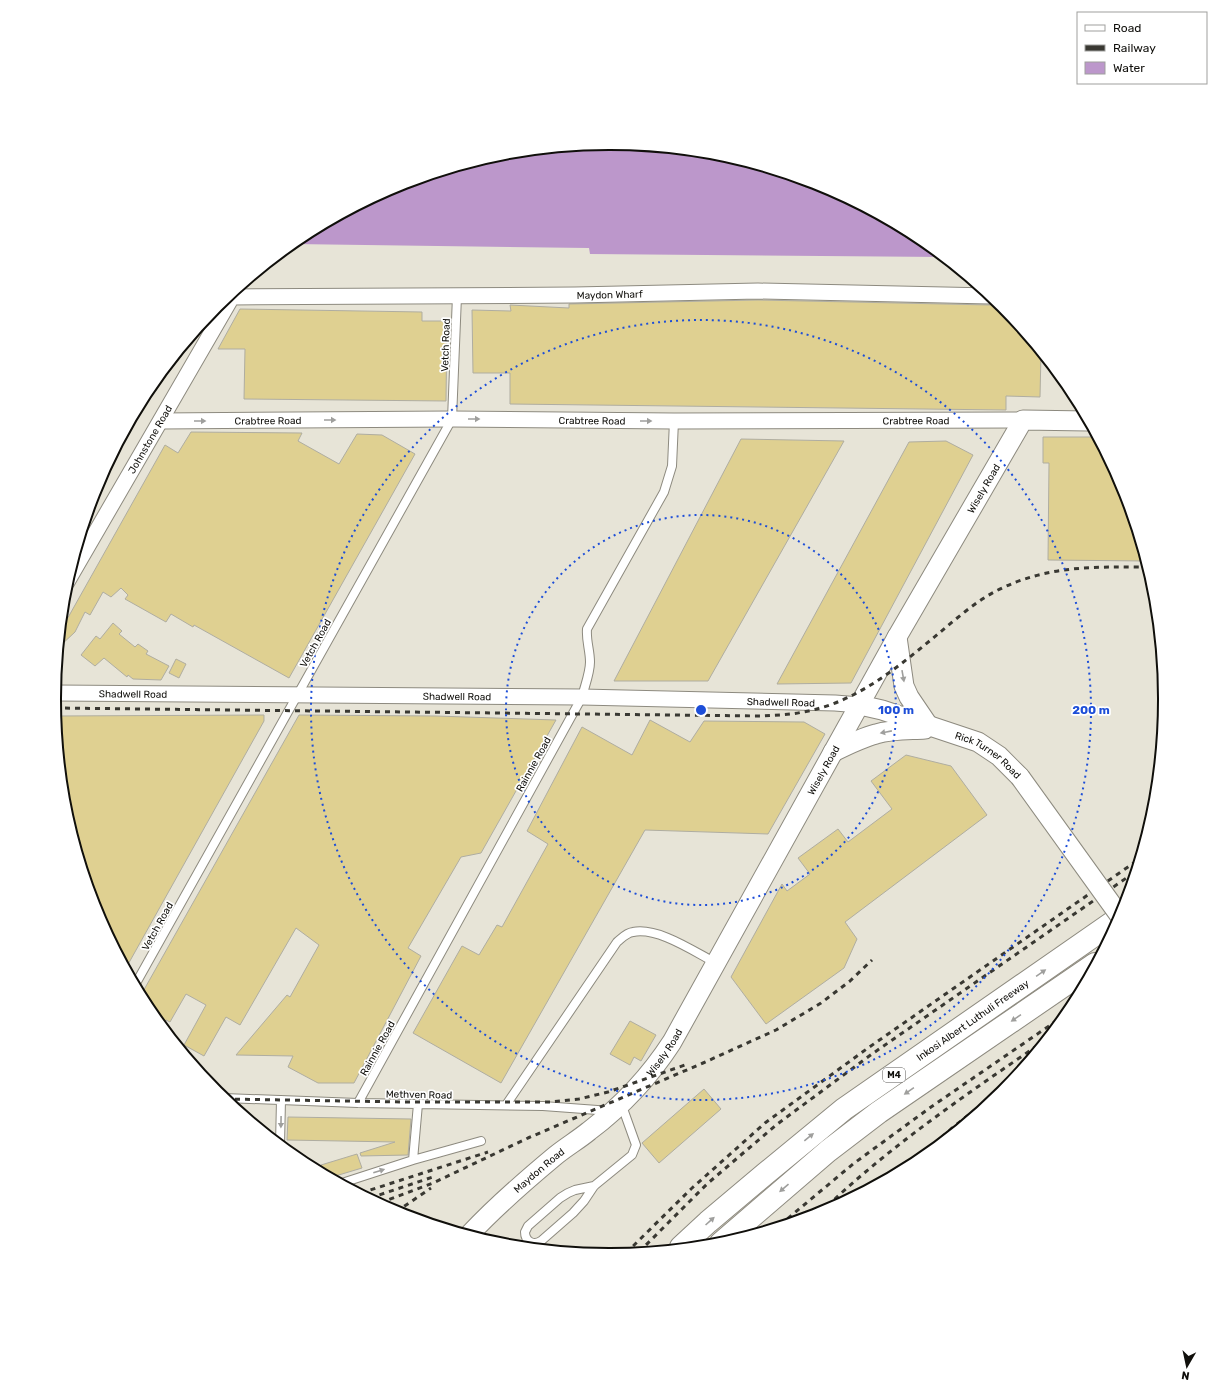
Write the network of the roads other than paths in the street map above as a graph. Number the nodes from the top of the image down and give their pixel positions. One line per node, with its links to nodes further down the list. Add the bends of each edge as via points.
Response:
1 (238, 296): 2 (street, Maydon Wharf)
2 (457, 296): 3 (street, Maydon Wharf, via 758,291); 5 (lane, Vetch Road)
3 (981, 296)
4 (221, 312): 7 (street, Johnstone Road)
5 (452, 419): 7 (street, Crabtree Road, one-way to 5); 8 (street, Crabtree Road, one-way to 8); 13 (lane, Vetch Road)
6 (1022, 420): 8 (street, Crabtree Road); 9 (street); 11 (street, Wisely Road)
7 (161, 421): 10 (street, Johnstone Road)
8 (674, 421): 14 (lane, Rainnie Road, via 672,466 664,492 587,629 590,661)
9 (1082, 421)
10 (79, 561)
11 (897, 637): 15 (street, Wisely Road); 16 (street, one-way to 16, via 908,697)
12 (61, 693): 13 (street, Shadwell Road)
13 (298, 695): 14 (street, Shadwell Road); 22 (lane, Vetch Road)
14 (582, 697): 15 (street, Shadwell Road, via 835,703); 25 (lane, Rainnie Road)
15 (860, 706): 16 (street, Rick Turner Road, via 882,710); 17 (street, Wisely Road)
16 (933, 727): 17 (street, one-way to 17, via 893,730 862,739); 18 (street, Rick Turner Road, bridge, via 978,742 999,756 1020,776)
17 (833, 752): 20 (street, Wisely Road)
18 (1115, 910)
19 (1109, 925): 37 (highway, Inkosi Albert Luthuli Freeway / M4, one-way to 19, via 844,1109)
20 (716, 963): 27 (lane, via 657,934 632,932 624,936 617,942); 28 (street, Wisely Road, via 659,1062)
21 (1087, 969): 35 (highway, M4, one-way to 35, via 828,1150)
22 (138, 980)
23 (234, 1098): 24 (lane, Methven Road)
24 (281, 1100): 25 (lane, Methven Road); 29 (lane, one-way to 29)
25 (358, 1103): 26 (lane, Methven Road)
26 (418, 1104): 27 (lane, Methven Road); 31 (lane)
27 (506, 1105): 28 (lane, Methven Road)
28 (617, 1107): 33 (lane, via 636,1145 634,1152); 34 (street, Maydon Road, via 513,1191)
29 (280, 1137)
30 (480, 1141): 31 (lane)
31 (413, 1160): 32 (lane, one-way to 31)
32 (348, 1181)
33 (594, 1186): 36 (lane, via 575,1190 560,1198 528,1226 525,1232); 38 (lane, via 573,1213)
34 (474, 1230)
35 (732, 1233)
36 (531, 1242)
37 (686, 1242)
38 (536, 1243)

